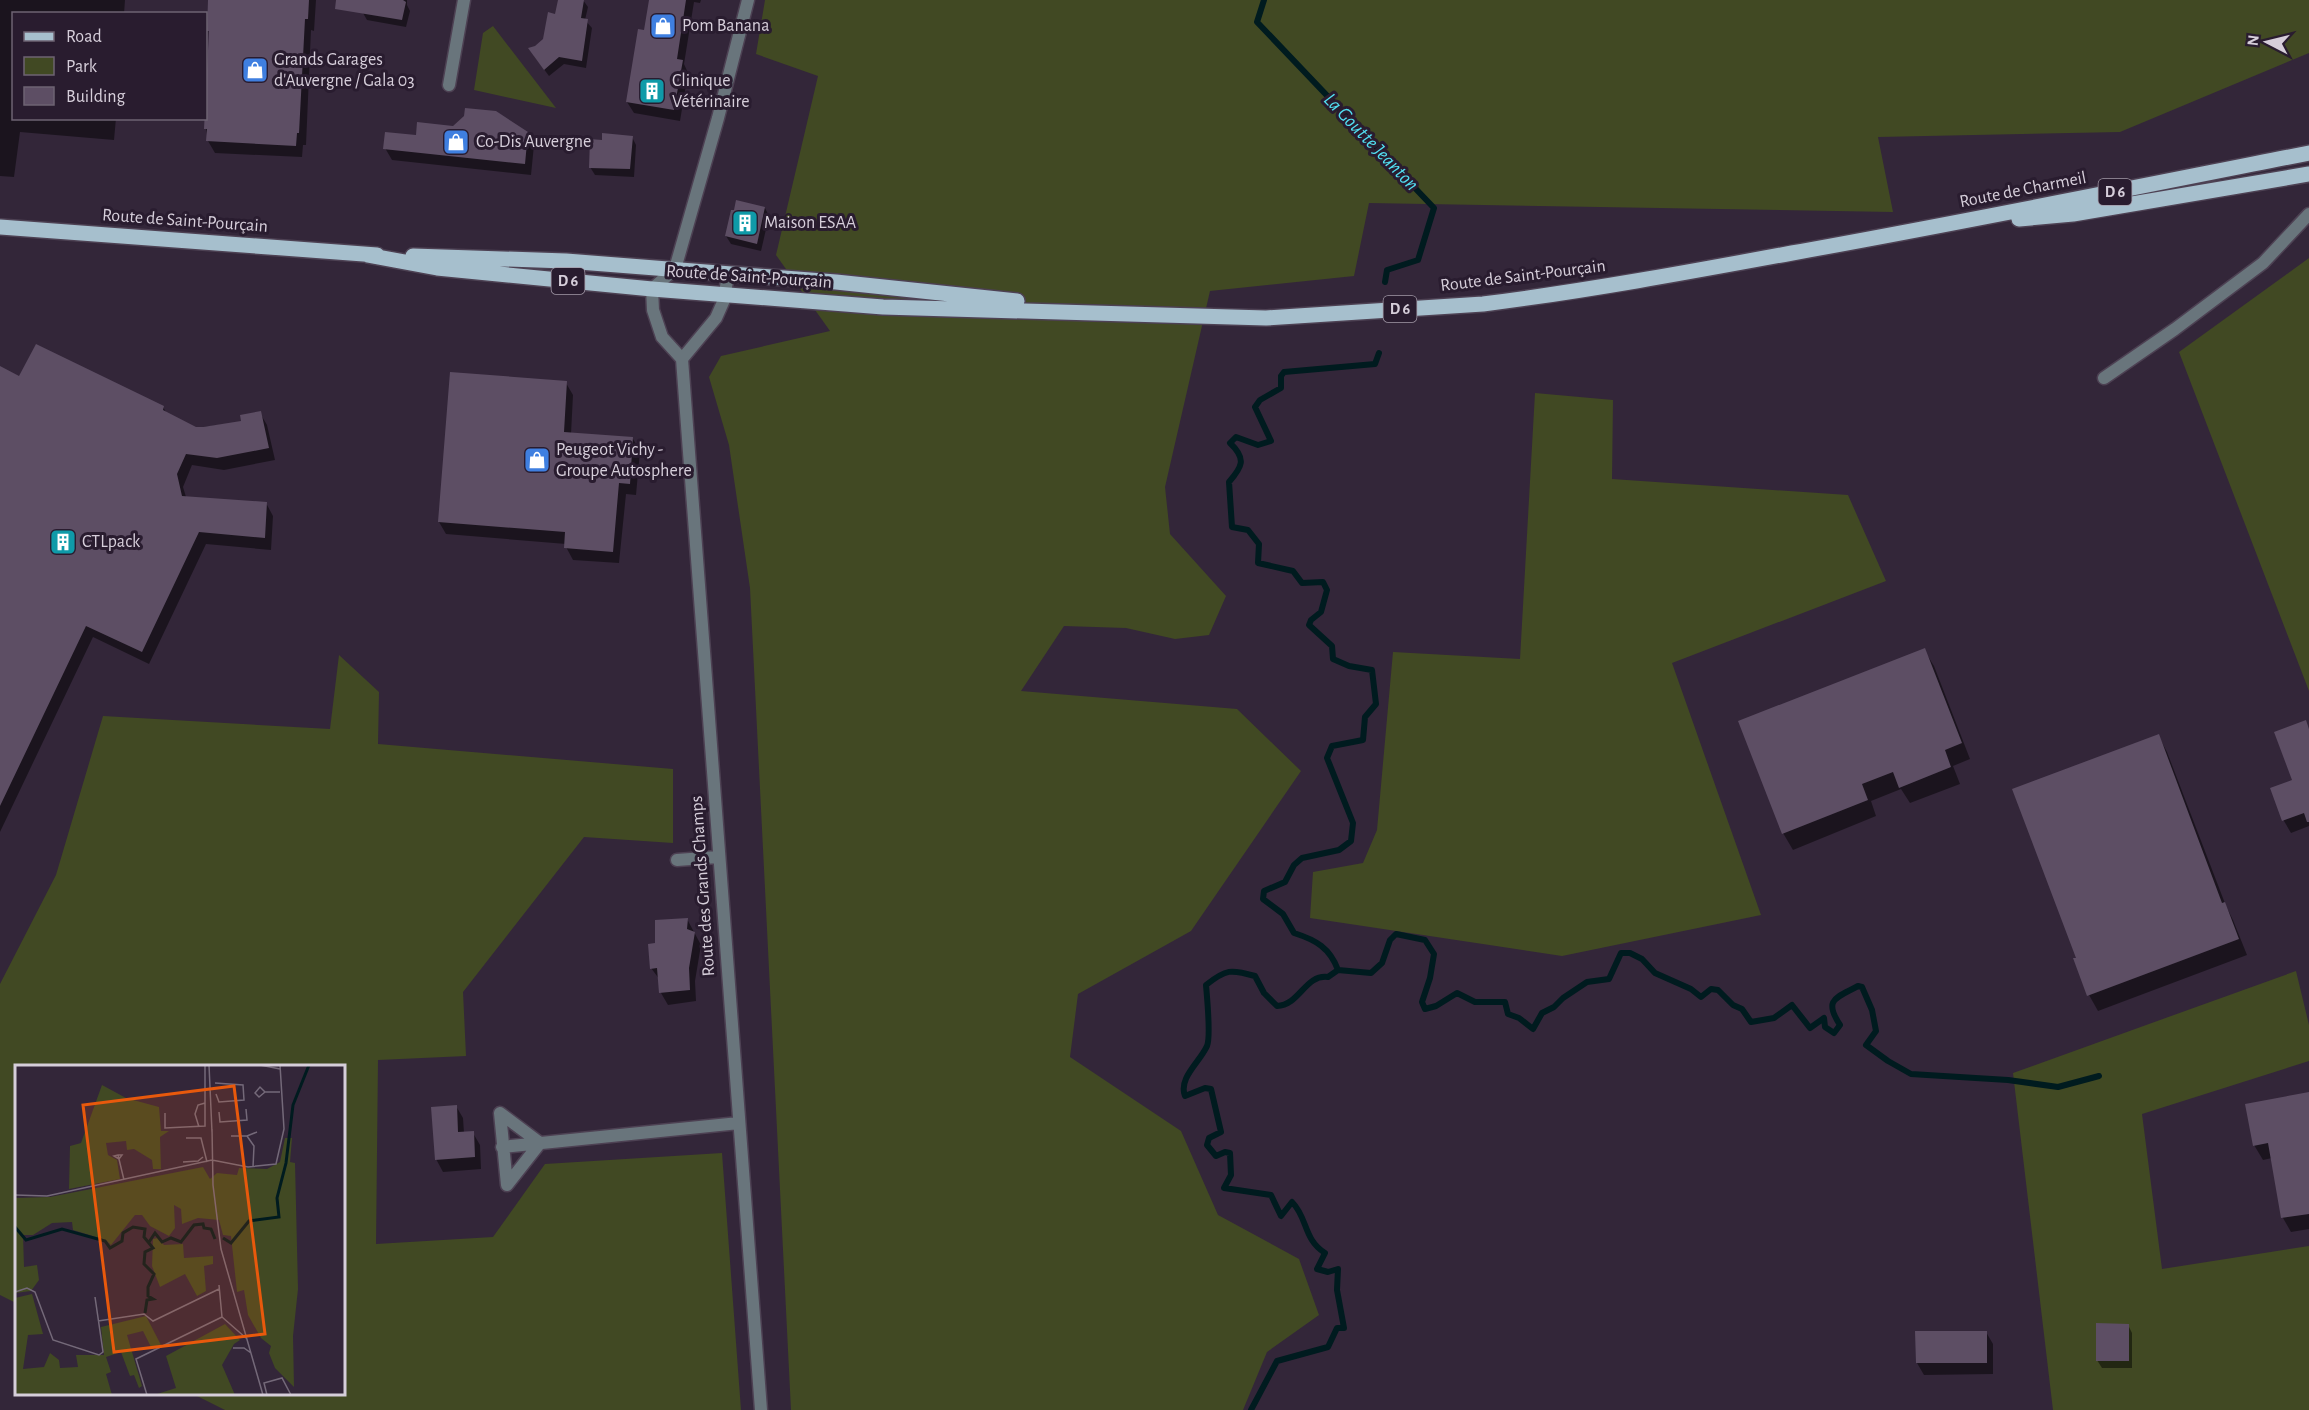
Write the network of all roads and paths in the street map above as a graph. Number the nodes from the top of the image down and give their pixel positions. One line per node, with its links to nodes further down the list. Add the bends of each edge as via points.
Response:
1 (464, 0): 3 (street)
2 (748, 0): 10 (street)
3 (449, 85)
4 (2309, 153): 8 (main road, Route de Charmeil / D 6)
5 (2309, 174): 8 (main road, Route de Charmeil / D 6, via 2073,214)
6 (2309, 214): 17 (street, via 2263,262 2175,330)
7 (0, 227): 9 (main road, Route de Saint-Pourçain / D 6)
8 (1921, 230): 12 (main road, Route de Charmeil / D 6)
9 (367, 255): 10 (main road, Route de Saint-Pourçain / D 6, via 566,261); 13 (main road, Route de Saint-Pourçain / D 6, via 437,268)
10 (675, 269): 11 (main road, Route de Saint-Pourçain / D 6); 13 (street)
11 (728, 274): 14 (street); 15 (main road, Route de Saint-Pourçain / D 6)
12 (1667, 276): 15 (main road, Route de Saint-Pourçain / D 6, via 1483,304 1266,318)
13 (652, 289): 14 (main road, Route de Saint-Pourçain / D 6); 16 (street, via 653,310 662,337)
14 (725, 294): 15 (main road, Route de Saint-Pourçain / D 6, via 883,307); 16 (street, via 716,318)
15 (1131, 313)
16 (682, 359): 18 (street, Route des Grands Champs)
17 (2104, 378)
18 (718, 857): 19 (street); 20 (street, Route des Grands Champs)
19 (677, 860)
20 (739, 1123): 21 (street); 23 (street, Route des Grands Champs)
21 (540, 1143): 22 (street); 22 (street, via 500,1113); 22 (street, via 507,1185)
22 (502, 1147)
23 (761, 1410)

